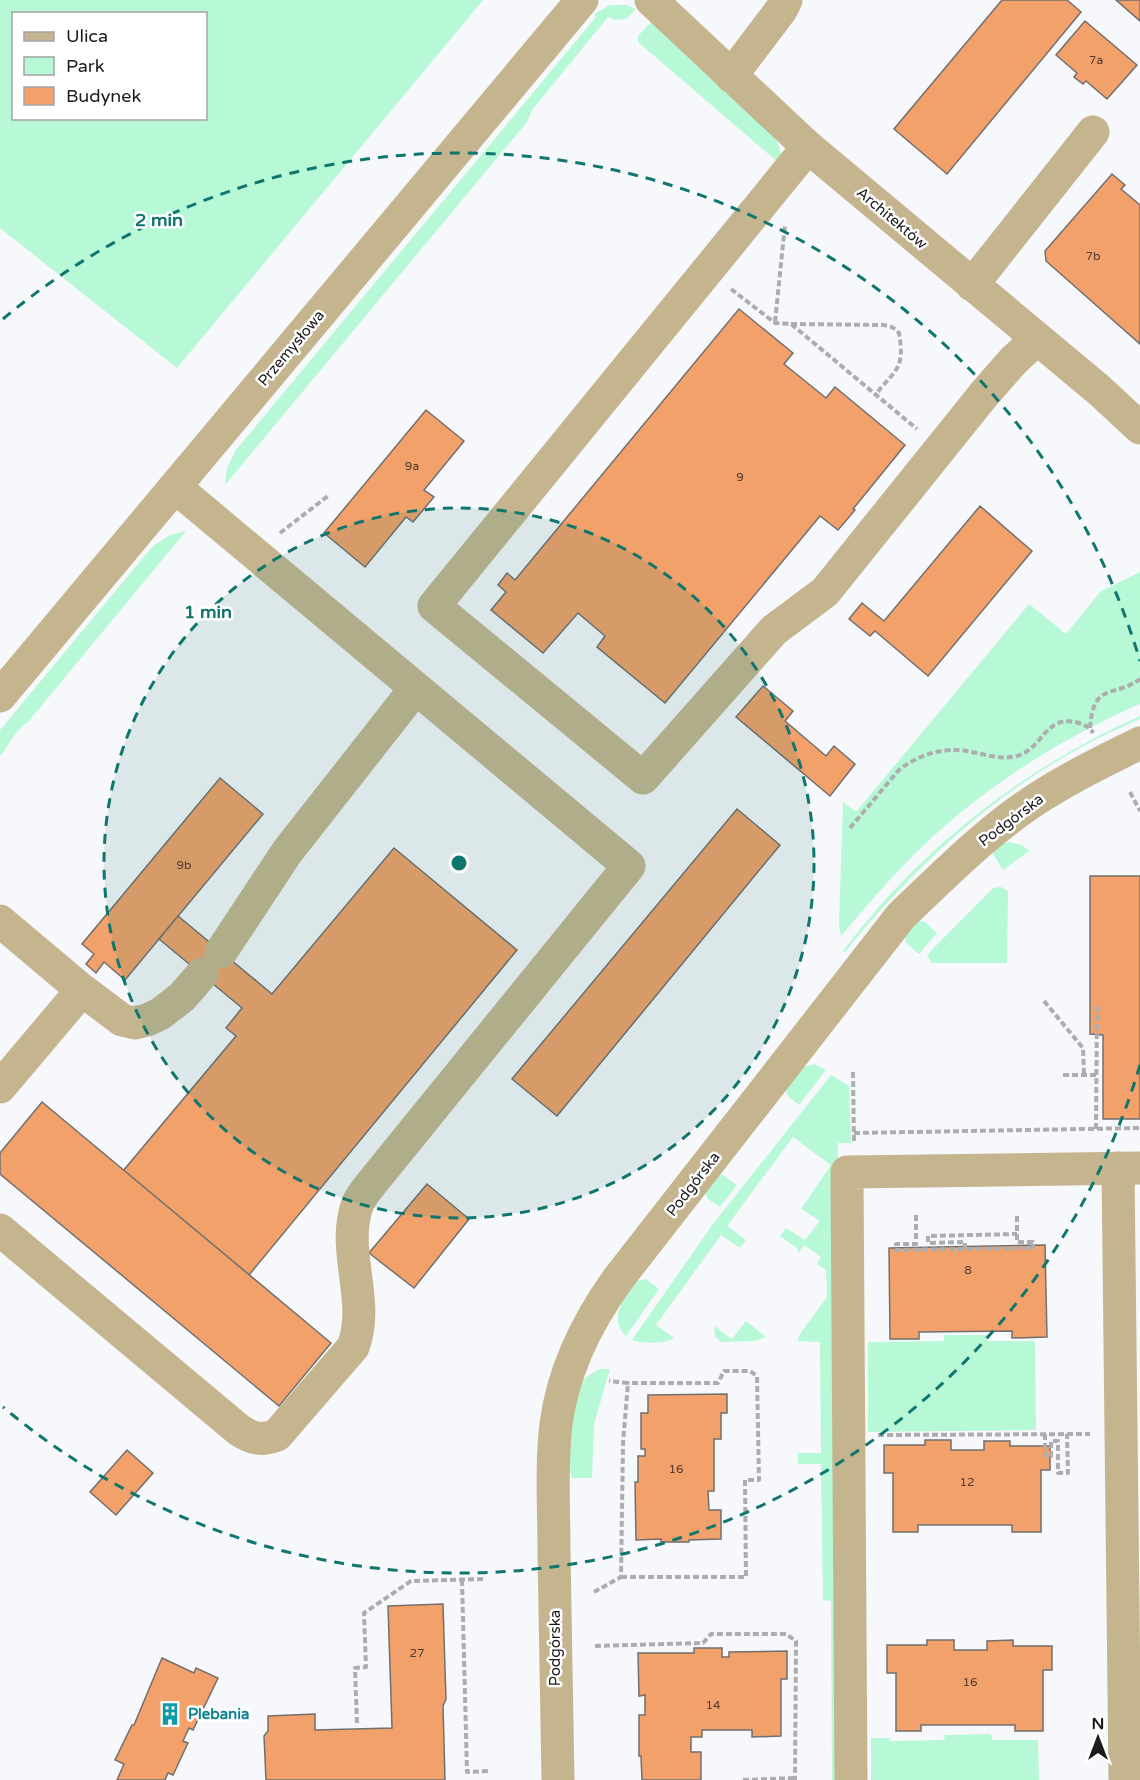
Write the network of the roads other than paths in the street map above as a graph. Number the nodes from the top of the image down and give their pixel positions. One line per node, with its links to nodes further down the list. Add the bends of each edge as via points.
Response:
1 (582, 0): 10 (street, Przemysłowa)
2 (651, 0): 4 (street, Architektów)
3 (786, 0): 4 (street)
4 (731, 76): 6 (street, Architektów)
5 (1093, 132): 7 (street)
6 (808, 147): 7 (street, Architektów); 8 (street, via 434,606 643,777 774,630 825,592 1014,360)
7 (972, 285): 8 (street, Architektów)
8 (1036, 339): 9 (street, Architektów)
9 (1140, 428)
10 (175, 487): 11 (street); 12 (street, Przemysłowa)
11 (416, 689): 15 (street, via 287,852 211,963 182,997 147,1020 135,1023 110,1013); 18 (street, via 629,866 358,1202 352,1239 360,1315 353,1347 277,1435 251,1437)
12 (0, 696)
13 (1140, 743): 19 (street, Podgórska, via 1050,790 1000,825 901,916 618,1279 582,1335 556,1424)
14 (0, 921): 15 (street)
15 (82, 990): 16 (street)
16 (0, 1087)
17 (1129, 1168): 20 (street, via 847,1172); 21 (street)
18 (0, 1230)
19 (558, 1780)
20 (851, 1780)
21 (1125, 1780)

